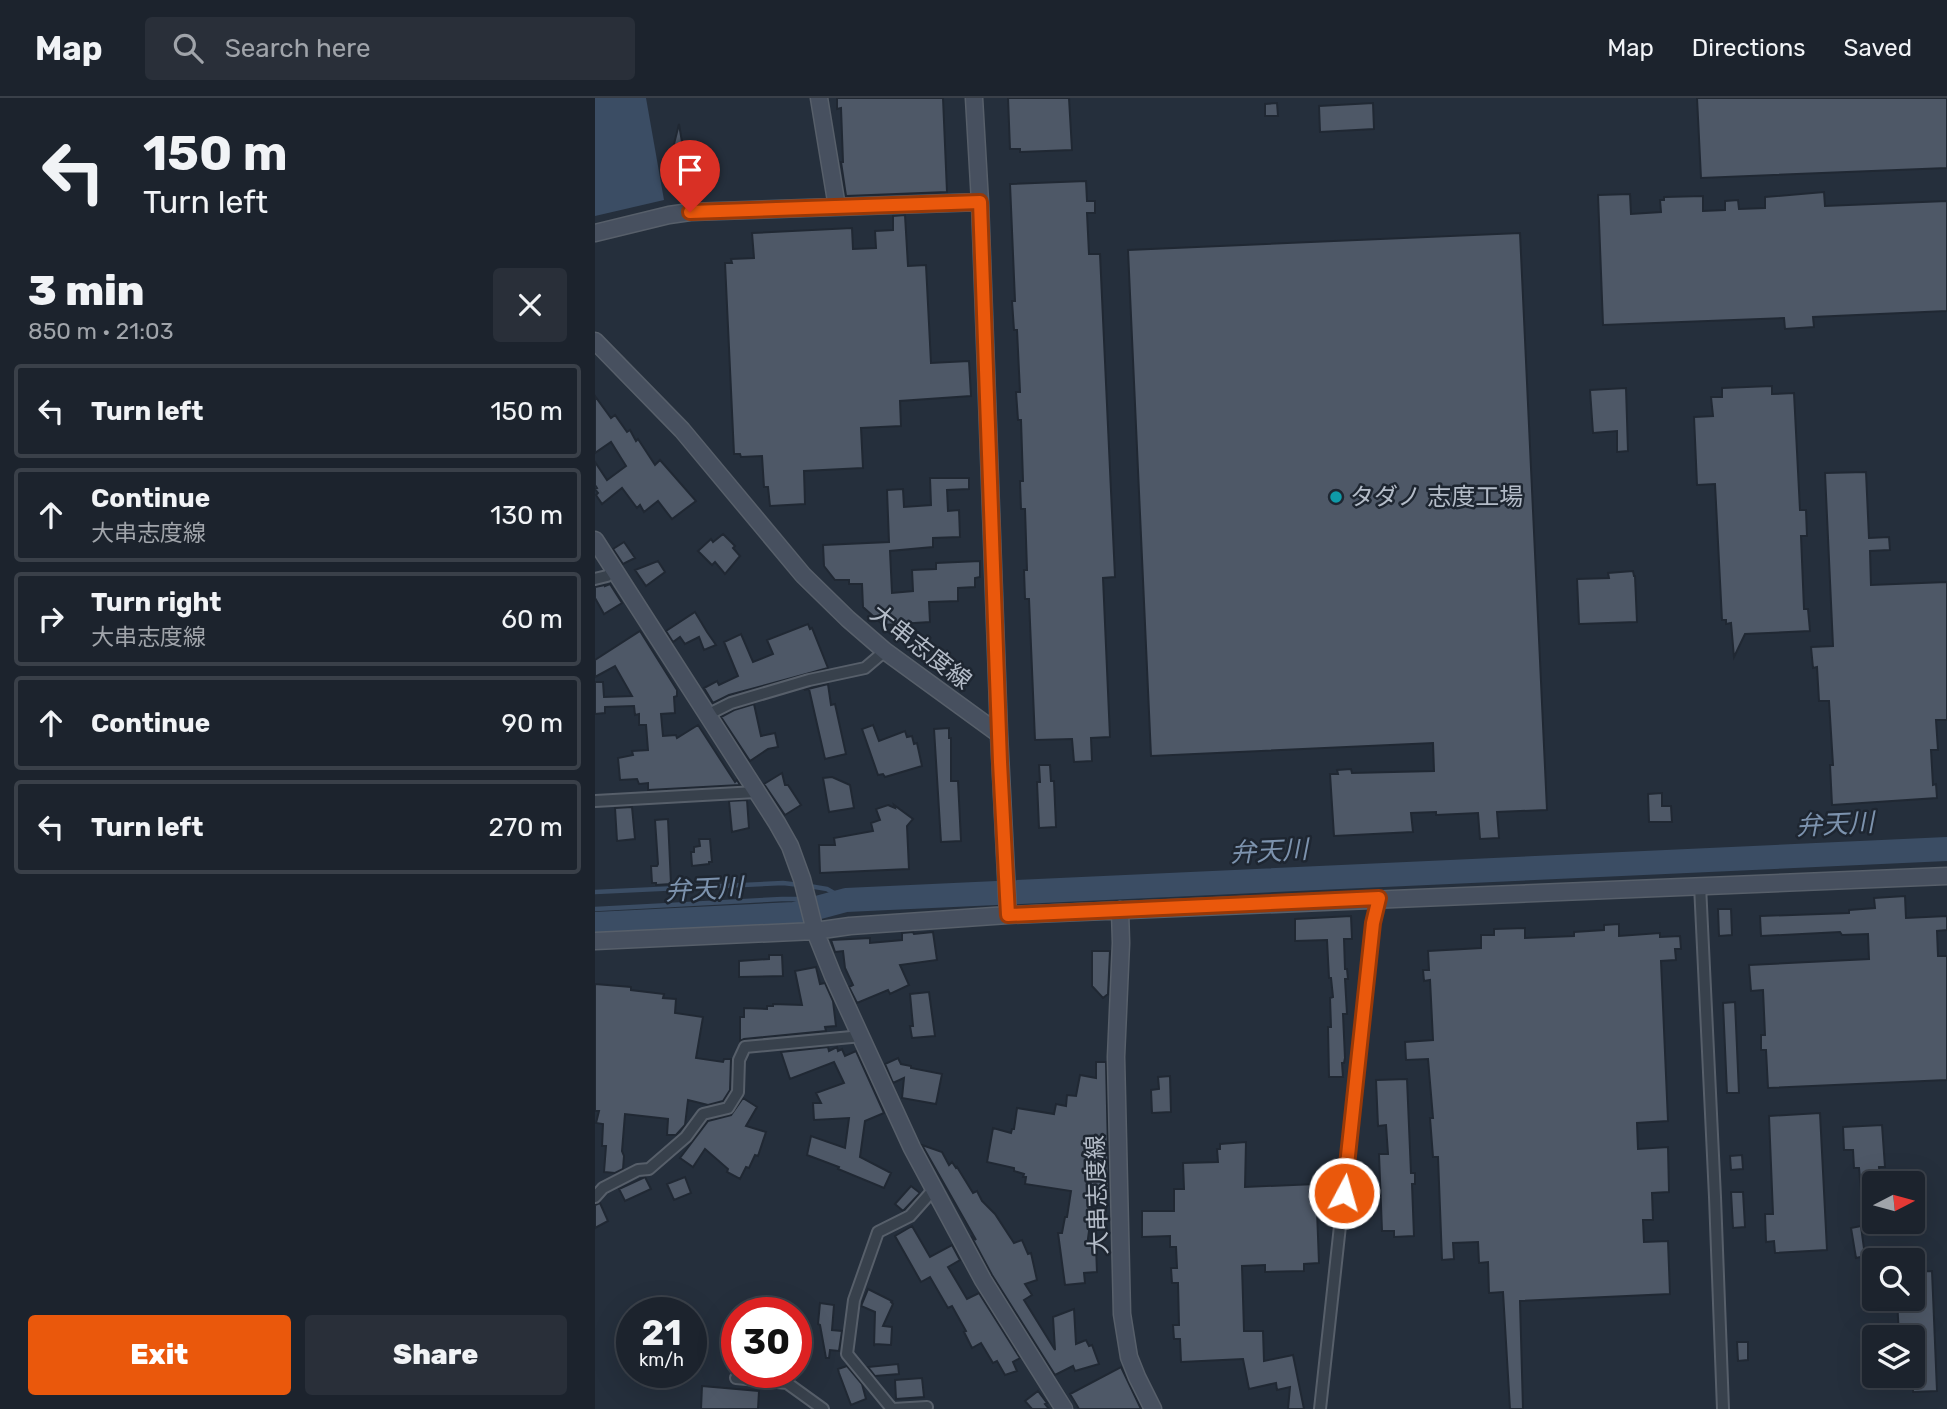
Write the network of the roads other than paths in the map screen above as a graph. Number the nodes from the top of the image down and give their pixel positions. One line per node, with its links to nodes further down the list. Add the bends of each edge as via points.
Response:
1 (819, 98): 4 (main road)
2 (974, 98): 3 (main road)
3 (980, 202): 4 (main road); 12 (main road)
4 (837, 207): 5 (main road, via 690,212)
5 (595, 233)
6 (595, 341): 10 (main road, 大串志度線, via 682,430 803,575)
7 (595, 540): 8 (main road)
8 (614, 570): 9 (street); 11 (main road)
9 (595, 579)
10 (885, 651): 11 (street, via 865,668 731,703); 12 (main road, 大串志度線)
11 (707, 715): 13 (main road)
12 (999, 734): 18 (main road)
13 (756, 792): 14 (street); 20 (main road, via 790,846)
14 (595, 801)
15 (1947, 876): 16 (main road)
16 (1700, 886): 17 (main road); 32 (street)
17 (1379, 898): 19 (main road); 31 (street)
18 (1007, 907): 19 (main road); 20 (main road)
19 (1120, 910): 30 (main road, 大串志度線, via 1116,1057 1122,1314 1129,1356)
20 (815, 931): 21 (main road); 22 (main road)
21 (595, 942)
22 (862, 1036): 23 (main road); 24 (street, via 745,1048 739,1060 738,1092 728,1108 703,1114 687,1137 649,1169 603,1188)
23 (934, 1189): 28 (street, via 910,1216 878,1231 853,1300 847,1354); 29 (main road, via 983,1280)
24 (595, 1197)
25 (795, 1388): 27 (street)
26 (927, 1407): 28 (street)
27 (823, 1409)
28 (893, 1409)
29 (1064, 1409)
30 (1153, 1409)
31 (1320, 1409)
32 (1723, 1409)

